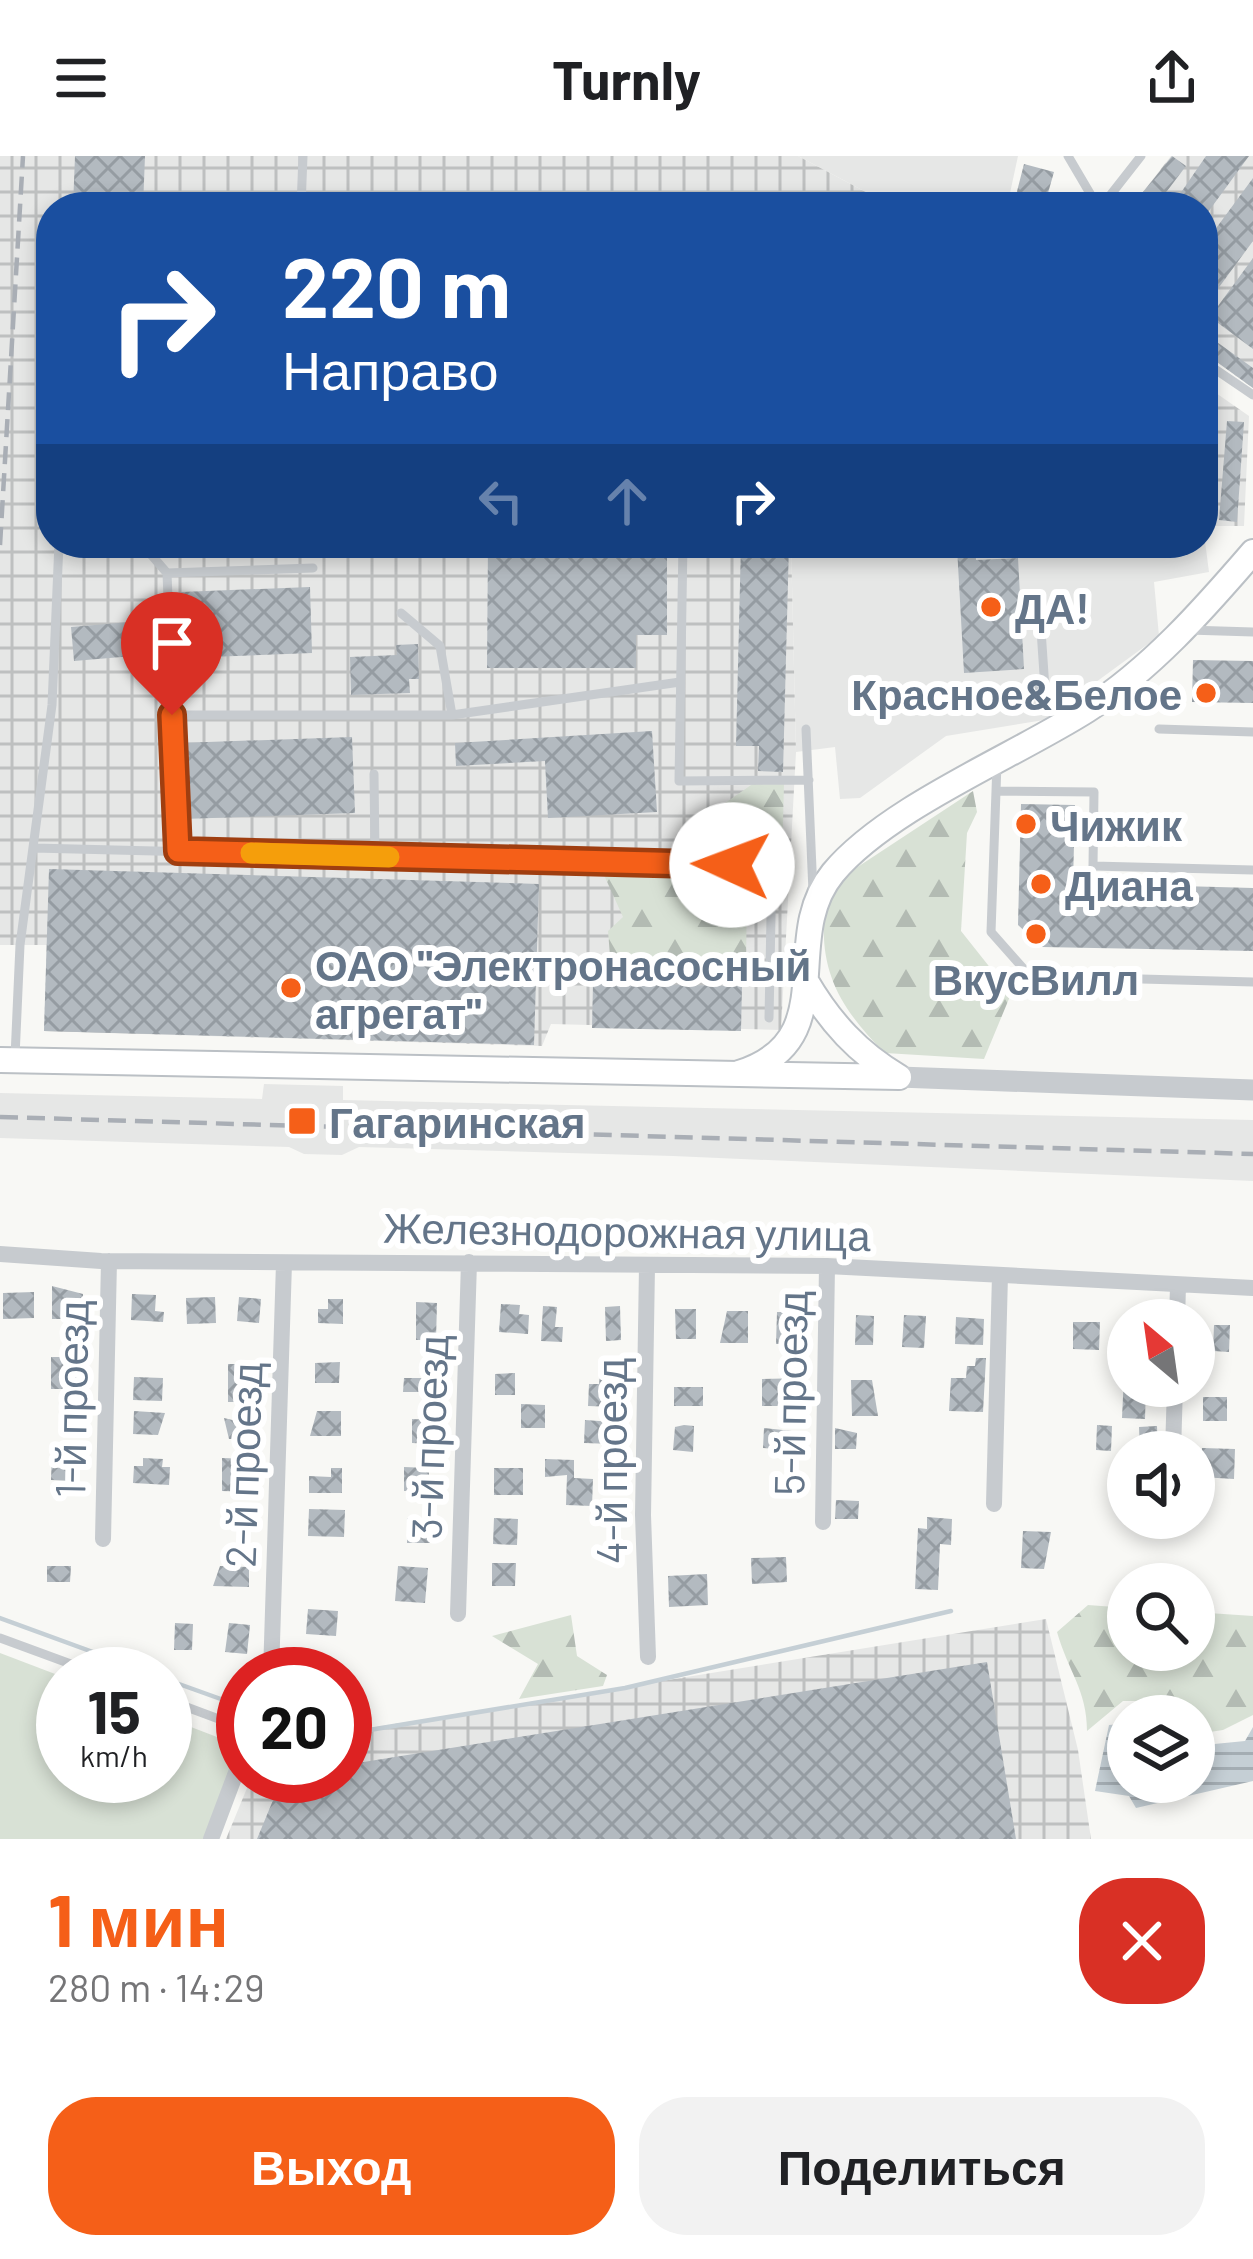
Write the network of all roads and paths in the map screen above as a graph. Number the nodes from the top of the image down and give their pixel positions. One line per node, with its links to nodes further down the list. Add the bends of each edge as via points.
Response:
1 (303, 156): 4 (lane)
2 (1068, 156): 5 (lane)
3 (1141, 156): 6 (lane)
4 (302, 192)
5 (1090, 192)
6 (1111, 192)
7 (1218, 371): 8 (lane)
8 (1253, 395)
9 (1253, 553): 17 (main road)
10 (58, 558): 32 (lane)
11 (154, 558): 14 (lane)
12 (683, 558): 19 (lane)
13 (313, 568): 14 (lane)
14 (167, 573): 22 (lane)
15 (401, 613): 23 (lane, via 440,646)
16 (1040, 615): 20 (lane)
17 (1183, 629): 18 (lane); 24 (main road)
18 (1253, 632)
19 (680, 682): 23 (lane); 30 (lane, via 679,781)
20 (1046, 689): 21 (lane); 24 (lane)
21 (961, 695)
22 (172, 715): 23 (lane); 33 (lane)
23 (452, 715)
24 (1066, 722): 28 (main road)
25 (806, 729): 30 (lane)
26 (1159, 729): 27 (lane)
27 (1253, 732)
28 (998, 763): 31 (lane); 36 (main road, via 870,838 824,884)
29 (374, 774): 34 (lane)
30 (809, 780): 36 (lane)
31 (997, 791): 35 (lane, via 1094,792 1093,866); 38 (lane, via 991,932 1030,976)
32 (34, 848): 33 (lane); 42 (lane)
33 (178, 851): 34 (lane)
34 (375, 856): 39 (lane, via 772,866)
35 (1253, 870)
36 (814, 909): 37 (main road)
37 (806, 981): 40 (main road); 41 (main road)
38 (1253, 982)
39 (769, 1018)
40 (841, 1030): 41 (main road, via 818,1023); 44 (main road, via 844,1067); 45 (main road)
41 (793, 1040): 43 (main road, via 762,1066); 44 (main road, via 798,1062)
42 (7, 1060): 43 (main road)
43 (725, 1077): 44 (main road)
44 (820, 1077): 45 (main road)
45 (898, 1077): 46 (street)
46 (1253, 1090)
47 (0, 1255): 48 (street, Железнодорожная улица)
48 (110, 1261): 50 (street, Железнодорожная улица); 59 (street, 1-й проезд)
49 (469, 1262): 50 (street, Железнодорожная улица); 51 (street, Железнодорожная улица); 60 (street, 3-й проезд)
50 (284, 1263): 62 (street, 2-й проезд)
51 (647, 1266): 52 (street, Железнодорожная улица); 64 (street, 4-й проезд)
52 (827, 1266): 53 (street, Железнодорожная улица); 58 (street, 5-й проезд)
53 (1000, 1275): 54 (street, Железнодорожная улица); 57 (street)
54 (1178, 1286): 55 (street, Железнодорожная улица); 56 (street)
55 (1253, 1288)
56 (1178, 1299)
57 (994, 1504)
58 (823, 1522)
59 (103, 1539)
60 (458, 1614)
61 (0, 1638): 63 (lane)
62 (273, 1647)
63 (36, 1651)
64 (648, 1657)
65 (225, 1803): 66 (street)
66 (211, 1839)

